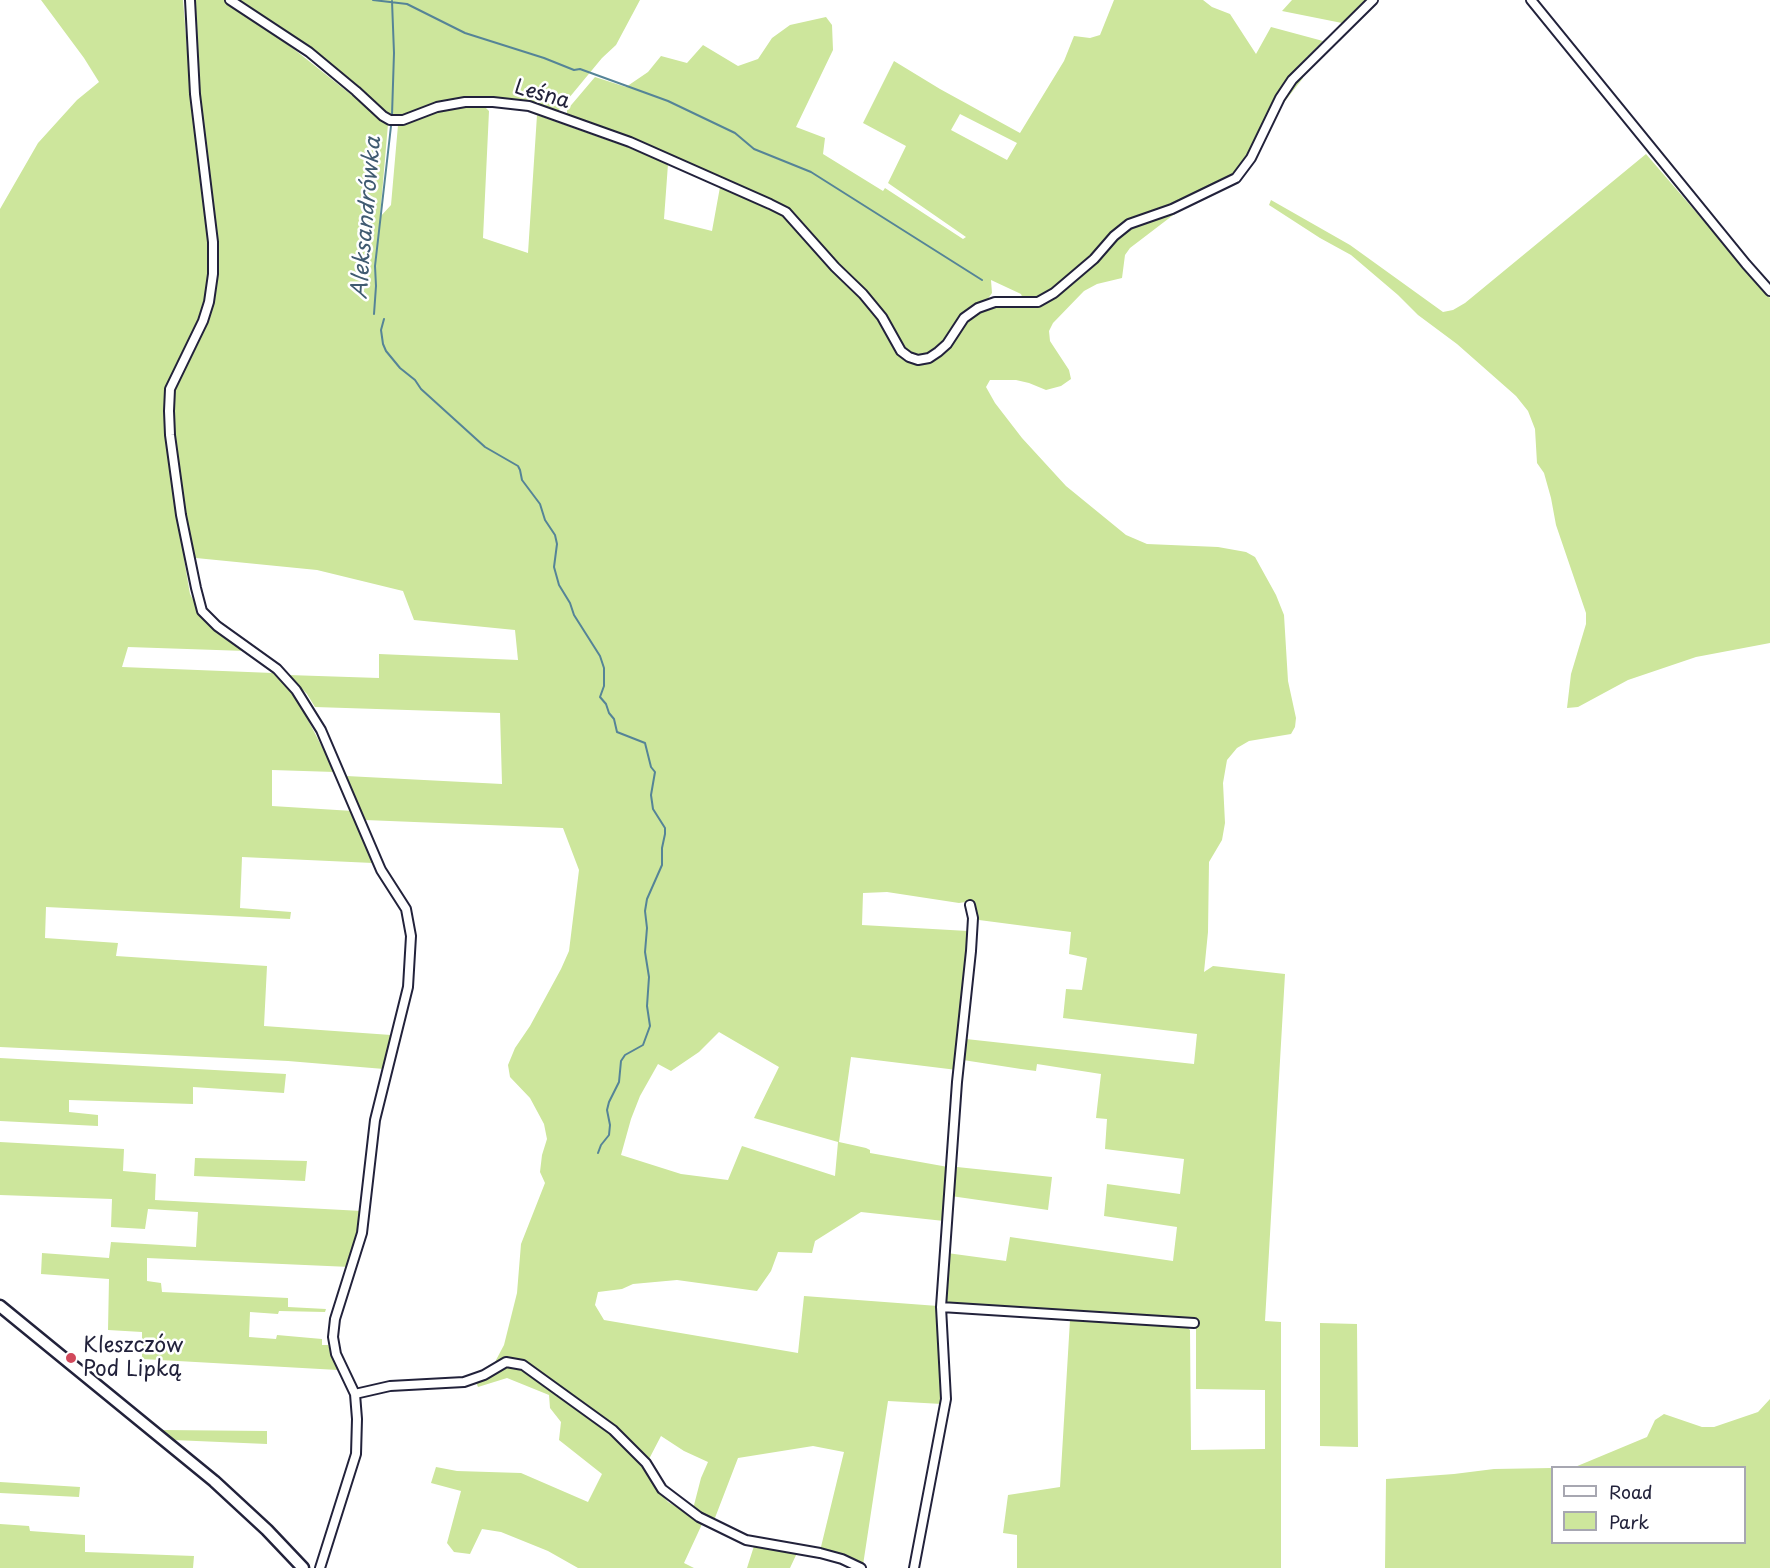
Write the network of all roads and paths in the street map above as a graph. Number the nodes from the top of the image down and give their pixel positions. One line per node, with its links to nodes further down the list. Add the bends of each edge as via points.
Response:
1 (190, 0): 10 (street, via 213,274 203,321 170,389 169,411 181,515 196,588 202,610 217,627 277,669 296,690 321,730 381,870 406,909 411,936 408,987 375,1120 363,1233 342,1294 333,1337 336,1354)
2 (230, 0): 3 (street, Leśna, via 309,52 390,120 403,120 437,107 465,102 529,106 630,142 786,212 863,294 882,317 901,351 918,360 938,352 964,318 978,308 995,302 1038,302 1094,259 1129,224 1172,209 1236,178 1251,158 1292,80)
3 (1373, 0)
4 (1531, 0): 5 (street)
5 (1770, 291)
6 (970, 905): 8 (street, via 971,951)
7 (0, 1306): 11 (street, via 214,1480)
8 (941, 1307): 9 (street); 14 (street, via 946,1399)
9 (1194, 1323)
10 (356, 1394): 12 (street, via 356,1454); 13 (street, via 390,1386 464,1382 506,1362 523,1365 613,1430 646,1463 662,1489 699,1517 746,1540 820,1553)
11 (303, 1568)
12 (320, 1568)
13 (861, 1568)
14 (914, 1568)

